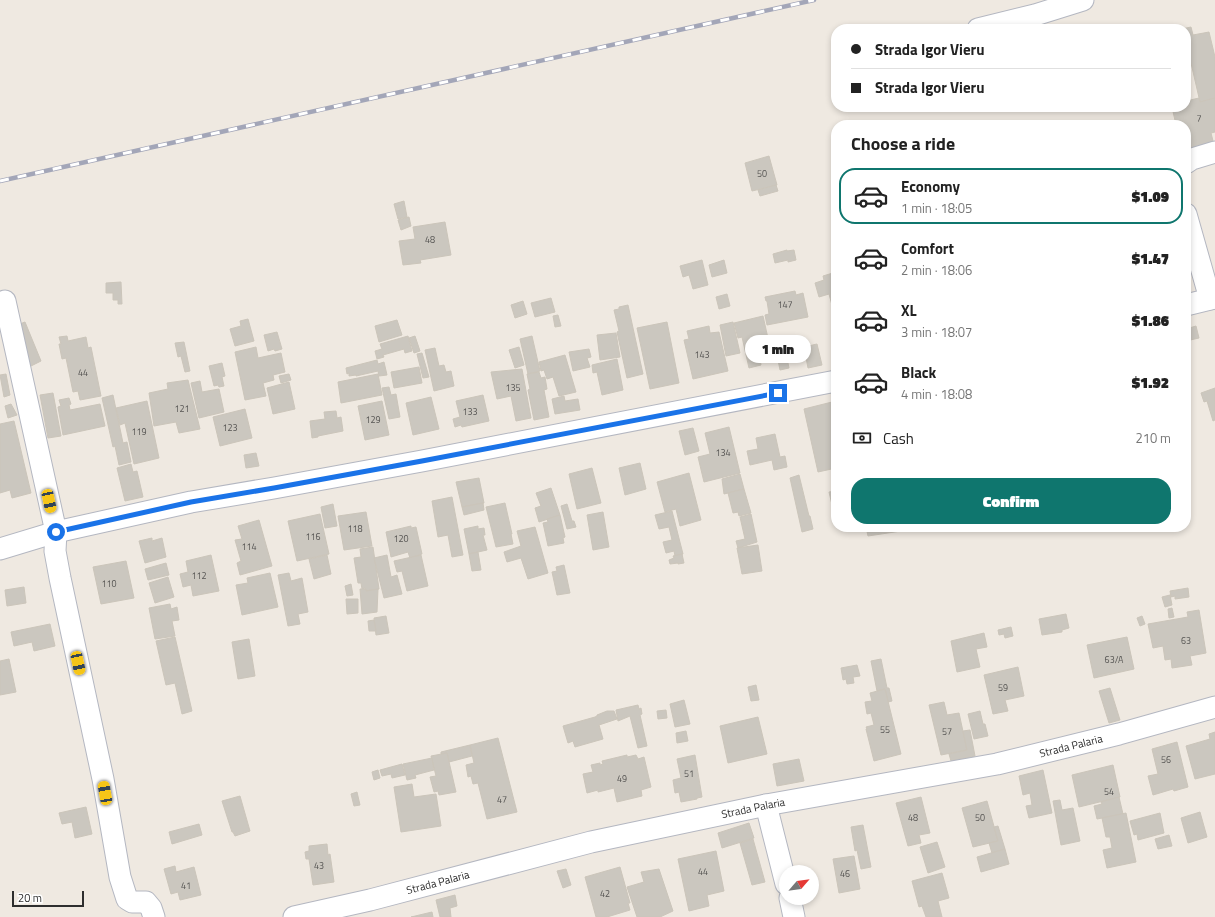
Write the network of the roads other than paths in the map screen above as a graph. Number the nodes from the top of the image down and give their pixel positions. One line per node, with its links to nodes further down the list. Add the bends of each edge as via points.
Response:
1 (1083, 0): 2 (street)
2 (998, 24)
3 (1215, 152): 4 (street)
4 (1191, 160)
5 (1191, 230): 6 (street)
6 (1212, 299): 8 (street)
7 (5, 301): 10 (street)
8 (1191, 304)
9 (831, 383): 10 (street, via 191,502)
10 (56, 532): 11 (street); 16 (street, via 55,551 60,578 103,779 120,877 127,899 132,902 146,902)
11 (0, 549)
12 (1215, 707): 13 (street, Strada Palaria, via 997,764)
13 (766, 805): 14 (street); 17 (street, Strada Palaria, via 591,842 378,898)
14 (781, 865)
15 (791, 905): 18 (street)
16 (154, 917)
17 (294, 917)
18 (794, 917)

